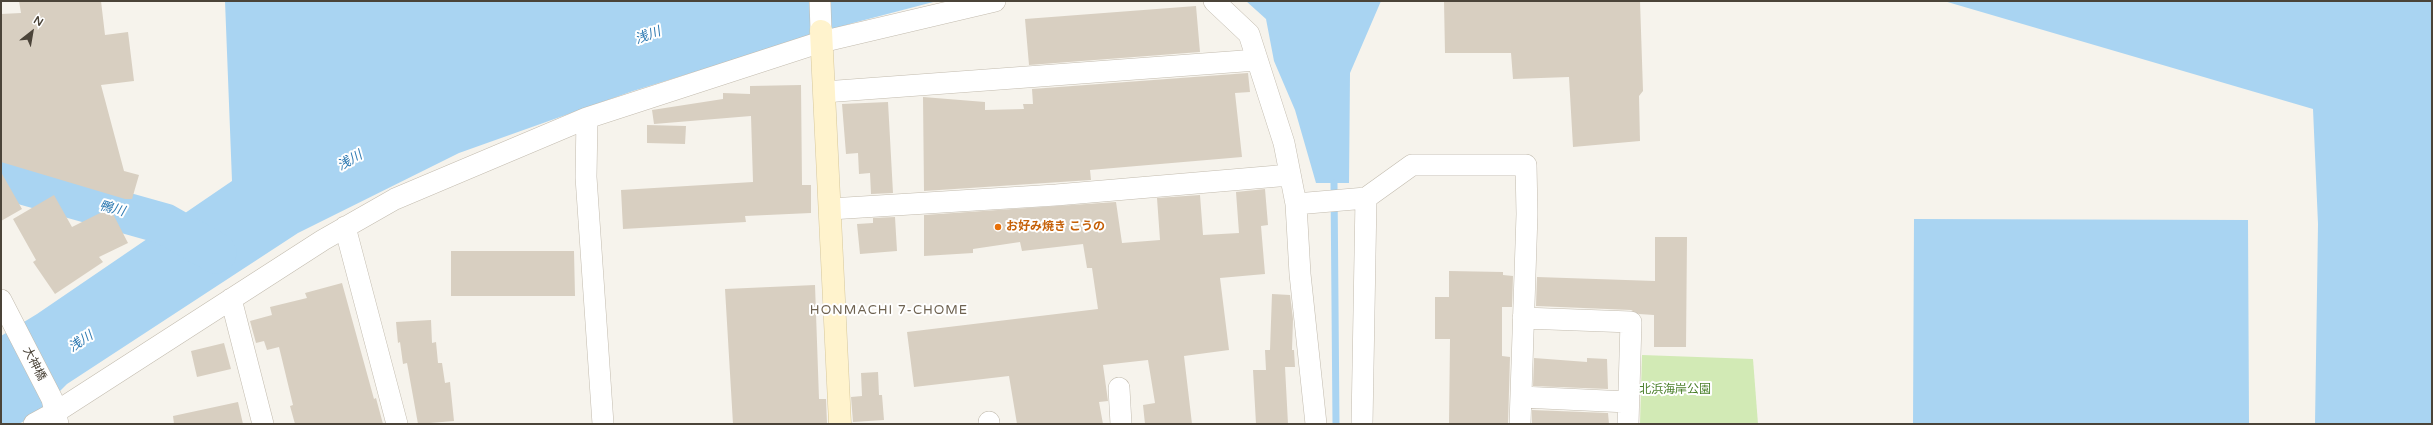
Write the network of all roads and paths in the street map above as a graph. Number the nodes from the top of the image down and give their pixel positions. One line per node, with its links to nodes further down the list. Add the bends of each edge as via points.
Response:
1 (820, 1): 4 (street)
2 (995, 1): 4 (street)
3 (1214, 1): 5 (street, via 1249,34)
4 (821, 37): 6 (street); 7 (street)
5 (1257, 60): 6 (street); 8 (street, via 1284,143)
6 (824, 92): 11 (street)
7 (587, 118): 12 (street, via 395,199); 24 (street, via 586,177)
8 (1290, 175): 10 (street); 11 (street, via 1056,195)
9 (1359, 199): 10 (street); 15 (street, via 1412,165 1526,166); 28 (street)
10 (1305, 202): 27 (street, via 1300,274)
11 (830, 209): 25 (street)
12 (346, 227): 13 (street); 23 (street)
13 (231, 299): 20 (street); 22 (street)
14 (1, 300): 16 (street, 大神橋)
15 (1524, 318): 18 (street); 19 (street, via 1631,322)
16 (10, 325): 20 (street, 大神橋)
17 (1119, 388): 26 (street)
18 (1521, 397): 19 (street); 29 (street)
19 (1628, 402): 30 (street)
20 (55, 412): 21 (street)
21 (34, 424)
22 (263, 424)
23 (397, 424)
24 (603, 424)
25 (840, 424)
26 (1121, 424)
27 (1316, 424)
28 (1362, 424)
29 (1520, 424)
30 (1628, 424)

